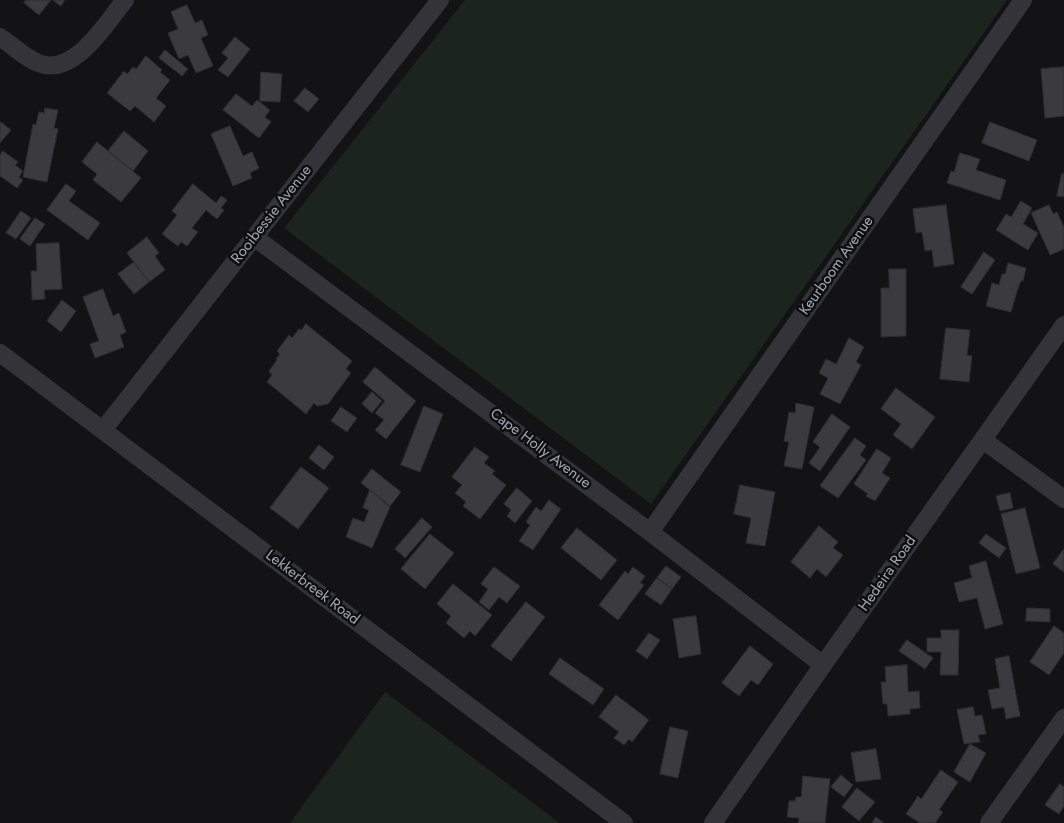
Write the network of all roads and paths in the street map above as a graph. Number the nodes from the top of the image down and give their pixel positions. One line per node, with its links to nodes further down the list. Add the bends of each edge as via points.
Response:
1 (125, 0): 4 (street, via 76,57 63,65 39,64)
2 (440, 0): 5 (street, Rooibessie Avenue)
3 (1023, 0): 11 (street, Keurboom Avenue)
4 (0, 36)
5 (254, 237): 8 (street, Rooibessie Avenue); 11 (street, Cape Holly Avenue)
6 (1064, 325): 9 (street, Hedeira Road)
7 (0, 353): 8 (street, Lekkerbreek Road)
8 (103, 430): 14 (street, Lekkerbreek Road)
9 (983, 440): 10 (street); 12 (street, Hedeira Road)
10 (1064, 499)
11 (650, 532): 12 (street, Cape Holly Avenue)
12 (823, 665): 15 (street, Hedeira Road)
13 (1064, 718): 16 (street)
14 (624, 823)
15 (713, 823)
16 (989, 823)

